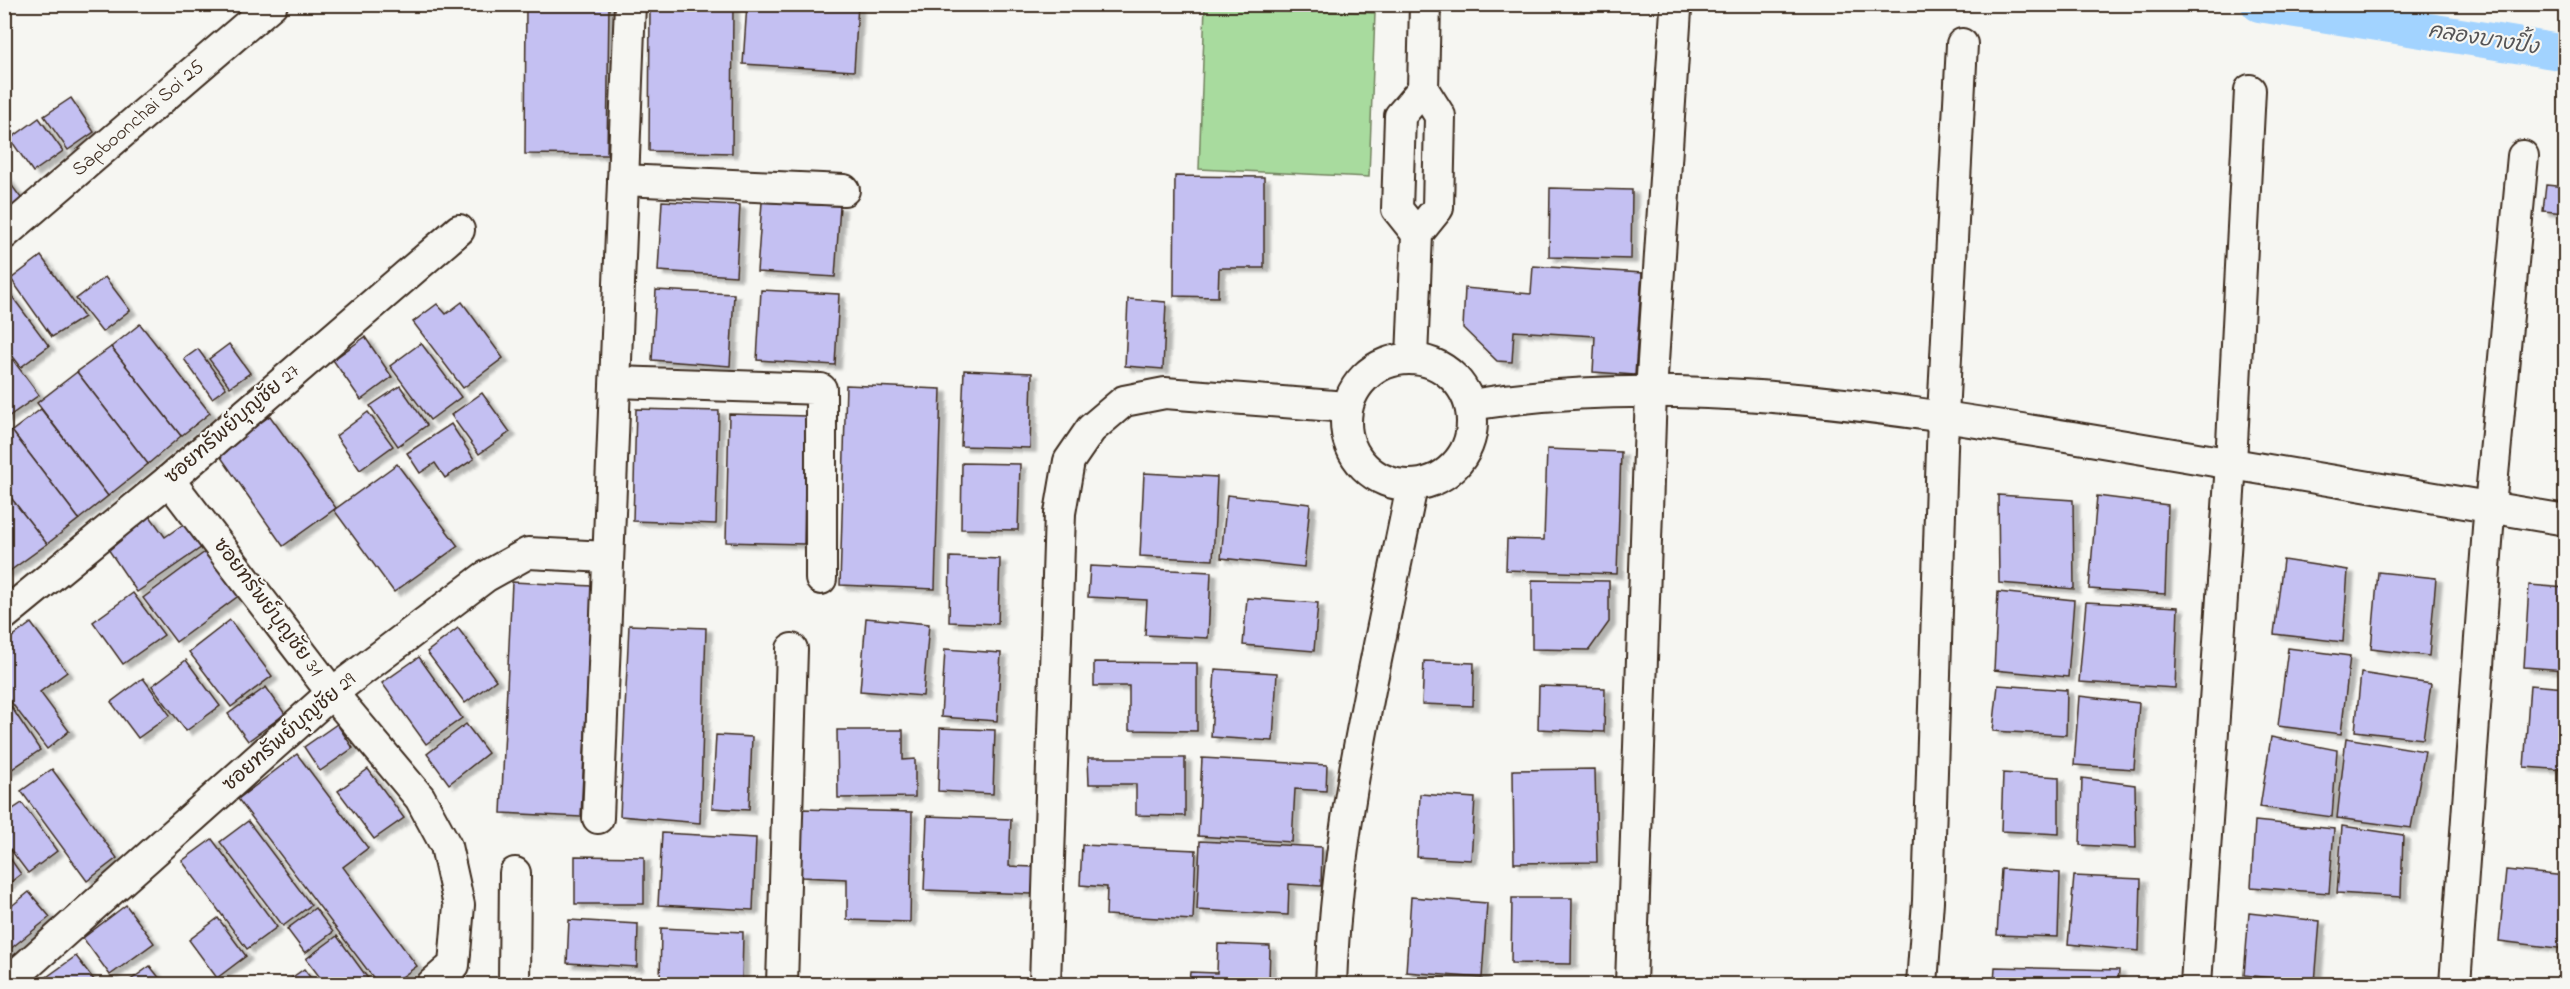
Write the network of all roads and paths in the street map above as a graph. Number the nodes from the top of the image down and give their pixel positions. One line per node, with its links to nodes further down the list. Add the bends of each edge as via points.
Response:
1 (272, 4): 12 (street, Sapboonchai Soi 25)
2 (630, 4): 9 (street)
3 (1676, 10): 16 (street)
4 (1425, 12): 6 (street)
5 (1962, 44): 19 (street)
6 (1424, 89): 13 (street, via 1440,116 1438,208); 13 (street, via 1400,117 1397,210)
7 (2250, 90): 20 (street)
8 (2523, 156): 23 (street)
9 (623, 180): 10 (street); 15 (street)
10 (844, 190)
11 (459, 230): 21 (street, ซอยทรัพย์บุญชัย 27)
12 (4, 234)
13 (1417, 234): 14 (street)
14 (1412, 358): 17 (street, via 1449,372); 18 (street, via 1390,361 1371,371 1356,387)
15 (616, 382): 25 (street); 26 (street, via 821,389)
16 (1651, 392): 17 (street, via 1524,396); 19 (street, via 1711,391); 38 (street)
17 (1470, 405): 22 (street, via 1469,443 1460,460 1447,473)
18 (1347, 407): 22 (street, via 1345,426 1350,446 1360,462 1392,483); 36 (street, via 1154,395 1124,401 1091,429 1069,461 1060,513)
19 (1943, 416): 20 (street); 39 (street)
20 (2231, 463): 23 (street); 40 (street)
21 (169, 480): 27 (street, ซอยทรัพย์บุญชัย 27); 29 (street, ซอยทรัพย์บุญชัย 31)
22 (1412, 486): 37 (street, via 1351,792 1334,915)
23 (2490, 508): 24 (street); 41 (street)
24 (2565, 520)
25 (607, 557): 29 (street, ซอยทรัพย์บุญชัย 29, via 528,553 485,577); 30 (street)
26 (821, 579)
27 (4, 615)
28 (792, 649): 35 (street)
29 (332, 693): 32 (street, ซอยทรัพย์บุญชัย 29); 33 (street, ซอยทรัพย์บุญชัย 31, via 420,798 446,846 459,905 454,965)
30 (598, 818)
31 (515, 873): 34 (street)
32 (6, 984)
33 (432, 984)
34 (514, 984)
35 (782, 984)
36 (1045, 984)
37 (1331, 984)
38 (1631, 984)
39 (1922, 984)
40 (2196, 984)
41 (2455, 984)

